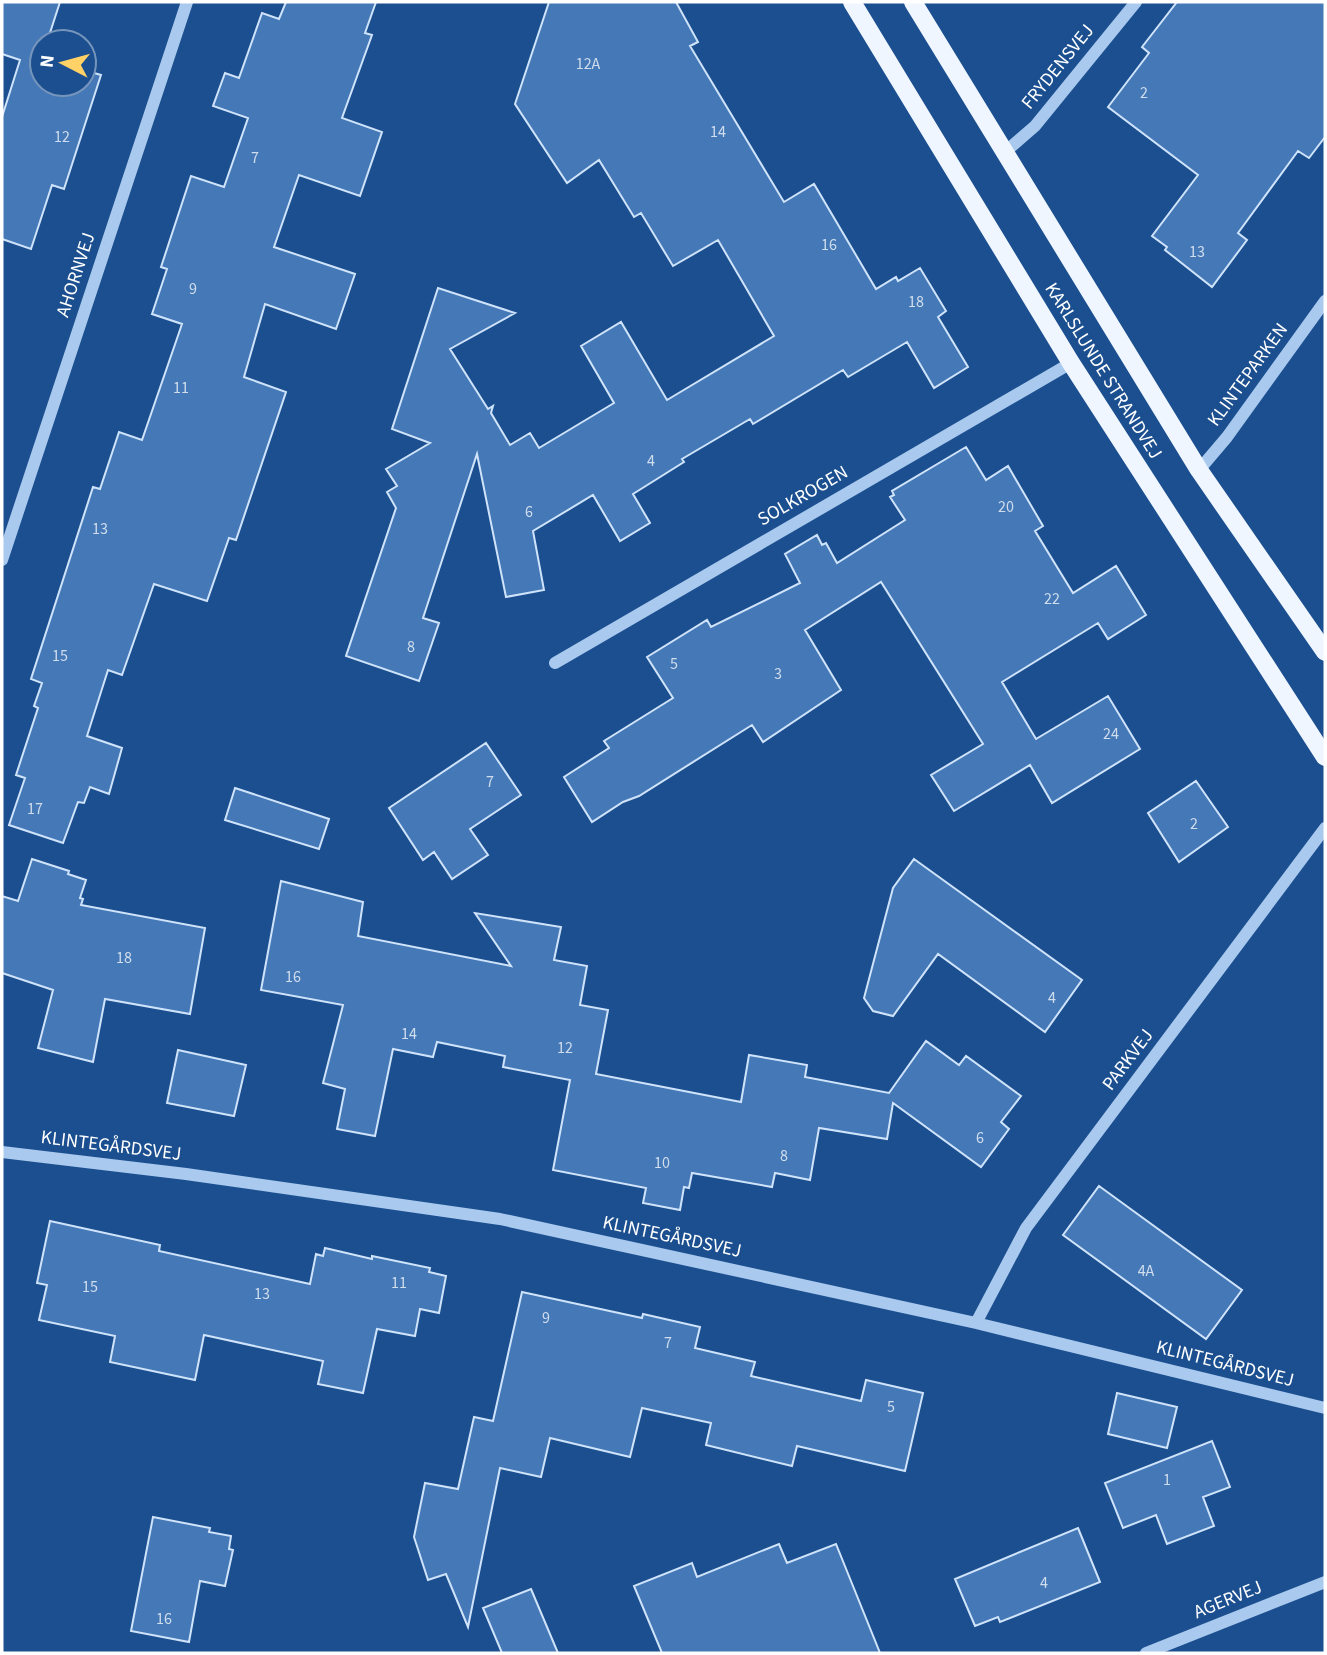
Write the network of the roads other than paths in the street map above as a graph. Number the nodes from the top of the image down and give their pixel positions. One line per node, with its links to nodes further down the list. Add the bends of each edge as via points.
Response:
1 (187, 2): 9 (street, AHORNVEJ)
2 (852, 2): 7 (main road, KARLSLUNDE STRANDVEJ)
3 (913, 2): 5 (main road, KARLSLUNDE STRANDVEJ)
4 (1136, 2): 5 (street, FRYDENSVEJ, via 1035,126)
5 (1005, 152): 8 (main road, KARLSLUNDE STRANDVEJ)
6 (1325, 301): 8 (street, KLINTEPARKEN)
7 (1072, 363): 11 (street, SOLKROGEN); 12 (main road, KARLSLUNDE STRANDVEJ)
8 (1199, 470): 10 (main road, KARLSLUNDE STRANDVEJ)
9 (2, 560)
10 (1325, 652)
11 (555, 663)
12 (1325, 757)
13 (1325, 828): 15 (street, PARKVEJ, via 1026,1228)
14 (2, 1152): 15 (street, KLINTEGÅRDSVEJ, via 500,1219)
15 (976, 1323): 16 (street, KLINTEGÅRDSVEJ)
16 (1325, 1408)
17 (1325, 1582): 18 (street, AGERVEJ)
18 (1146, 1653)

